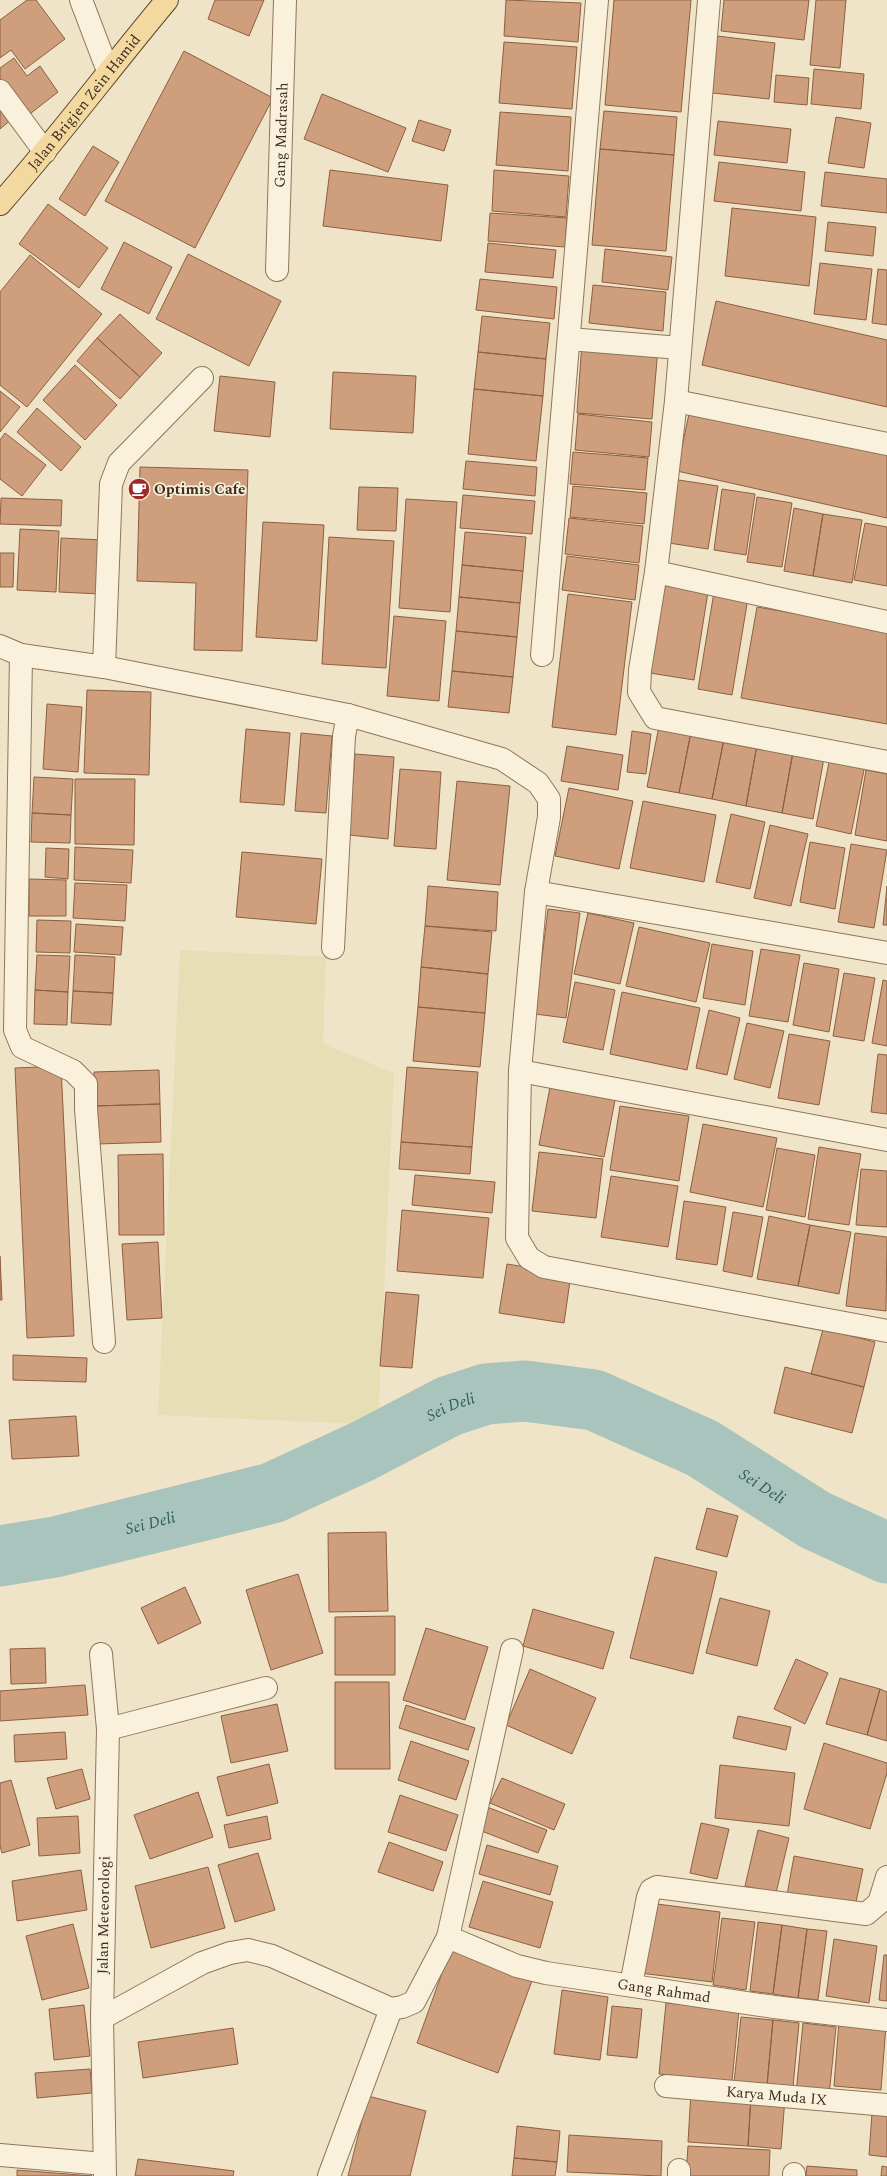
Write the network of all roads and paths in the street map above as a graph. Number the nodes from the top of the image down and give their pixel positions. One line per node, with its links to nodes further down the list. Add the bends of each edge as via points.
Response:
1 (81, 0): 6 (street)
2 (167, 0): 6 (main road, Jalan Brigjen Zein Hamid)
3 (284, 0): 10 (street, Gang Madrasah)
4 (597, 0): 11 (street)
5 (709, 0): 12 (street)
6 (108, 71): 8 (main road, Jalan Brigjen Zein Hamid)
7 (0, 91): 8 (street)
8 (45, 152): 9 (main road, Jalan Brigjen Zein Hamid)
9 (0, 204)
10 (277, 270)
11 (569, 339): 12 (street); 20 (street)
12 (680, 348): 14 (street)
13 (202, 378): 21 (street, via 119,463 111,484)
14 (676, 401): 15 (street); 16 (street)
15 (887, 444)
16 (656, 572): 17 (street); 23 (street, via 640,670 639,692 655,718)
17 (887, 622)
18 (0, 646): 19 (street)
19 (20, 654): 21 (street); 30 (street, via 15,1030 22,1047 73,1071 86,1084)
20 (542, 655)
21 (104, 667): 22 (street)
22 (348, 715): 24 (street, via 502,758 538,783 549,799 549,817); 25 (street, via 344,736)
23 (887, 762)
24 (536, 892): 26 (street); 27 (street)
25 (333, 948)
26 (887, 953)
27 (520, 1071): 28 (street); 29 (street, via 517,1238 529,1258 544,1267)
28 (887, 1140)
29 (887, 1331)
30 (104, 1342)
31 (512, 1650): 36 (street)
32 (101, 1654): 34 (street, Jalan Meteorologi)
33 (266, 1688): 34 (street)
34 (108, 1729): 39 (street, Jalan Meteorologi)
35 (887, 1877): 37 (street, via 879,1903 866,1914 657,1887 648,1896)
36 (448, 1937): 37 (street, Gang Rahmad, via 517,1966 546,1973); 38 (street, via 414,2002)
37 (631, 1985): 40 (street, Gang Rahmad, via 774,2007)
38 (391, 2009): 39 (street, via 272,1956 248,1950 230,1953 202,1963); 45 (street)
39 (102, 2018): 44 (street, Jalan Meteorologi)
40 (887, 2020)
41 (666, 2086): 42 (street, Karya Muda IX)
42 (887, 2105)
43 (0, 2155): 44 (street)
44 (105, 2170)
45 (329, 2176)

